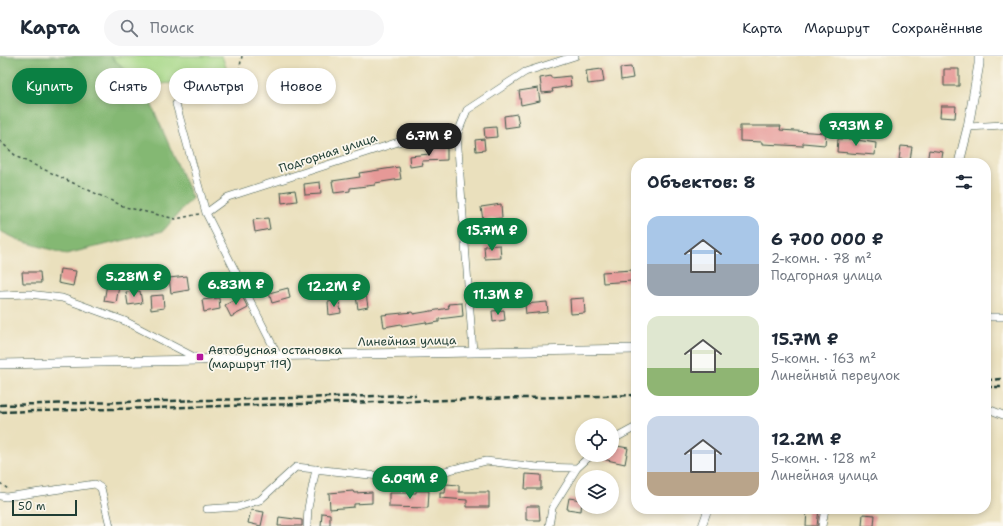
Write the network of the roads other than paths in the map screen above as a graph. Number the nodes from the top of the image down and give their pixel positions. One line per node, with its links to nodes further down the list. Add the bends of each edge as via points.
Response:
1 (575, 56): 6 (street, via 525,72 467,110)
2 (979, 56): 5 (street)
3 (176, 104): 8 (street)
4 (1003, 125): 5 (street)
5 (968, 127): 7 (street)
6 (457, 135): 8 (street, Подгорная улица, via 420,135 228,197); 13 (street)
7 (960, 158)
8 (206, 213): 14 (street)
9 (0, 295): 15 (street, via 30,294 62,298 125,321)
10 (991, 317): 11 (street)
11 (1003, 317)
12 (631, 349): 13 (street, Линейная улица)
13 (473, 352): 14 (street, Линейная улица)
14 (278, 356): 15 (street, Линейная улица)
15 (200, 360): 16 (street, Линейная улица)
16 (0, 364)
17 (991, 410): 18 (street)
18 (1003, 415)
19 (631, 430): 20 (street)
20 (619, 436)
21 (583, 462): 22 (street)
22 (577, 468): 23 (street, via 537,467 486,461 425,476 388,477); 30 (street, via 552,508)
23 (316, 469): 25 (street, via 296,467 260,500 238,507); 29 (street)
24 (0, 496): 28 (street, via 95,484 101,488)
25 (207, 509)
26 (706, 514): 31 (street)
27 (824, 514): 32 (street)
28 (110, 526)
29 (307, 526)
30 (549, 526)
31 (702, 526)
32 (822, 526)

